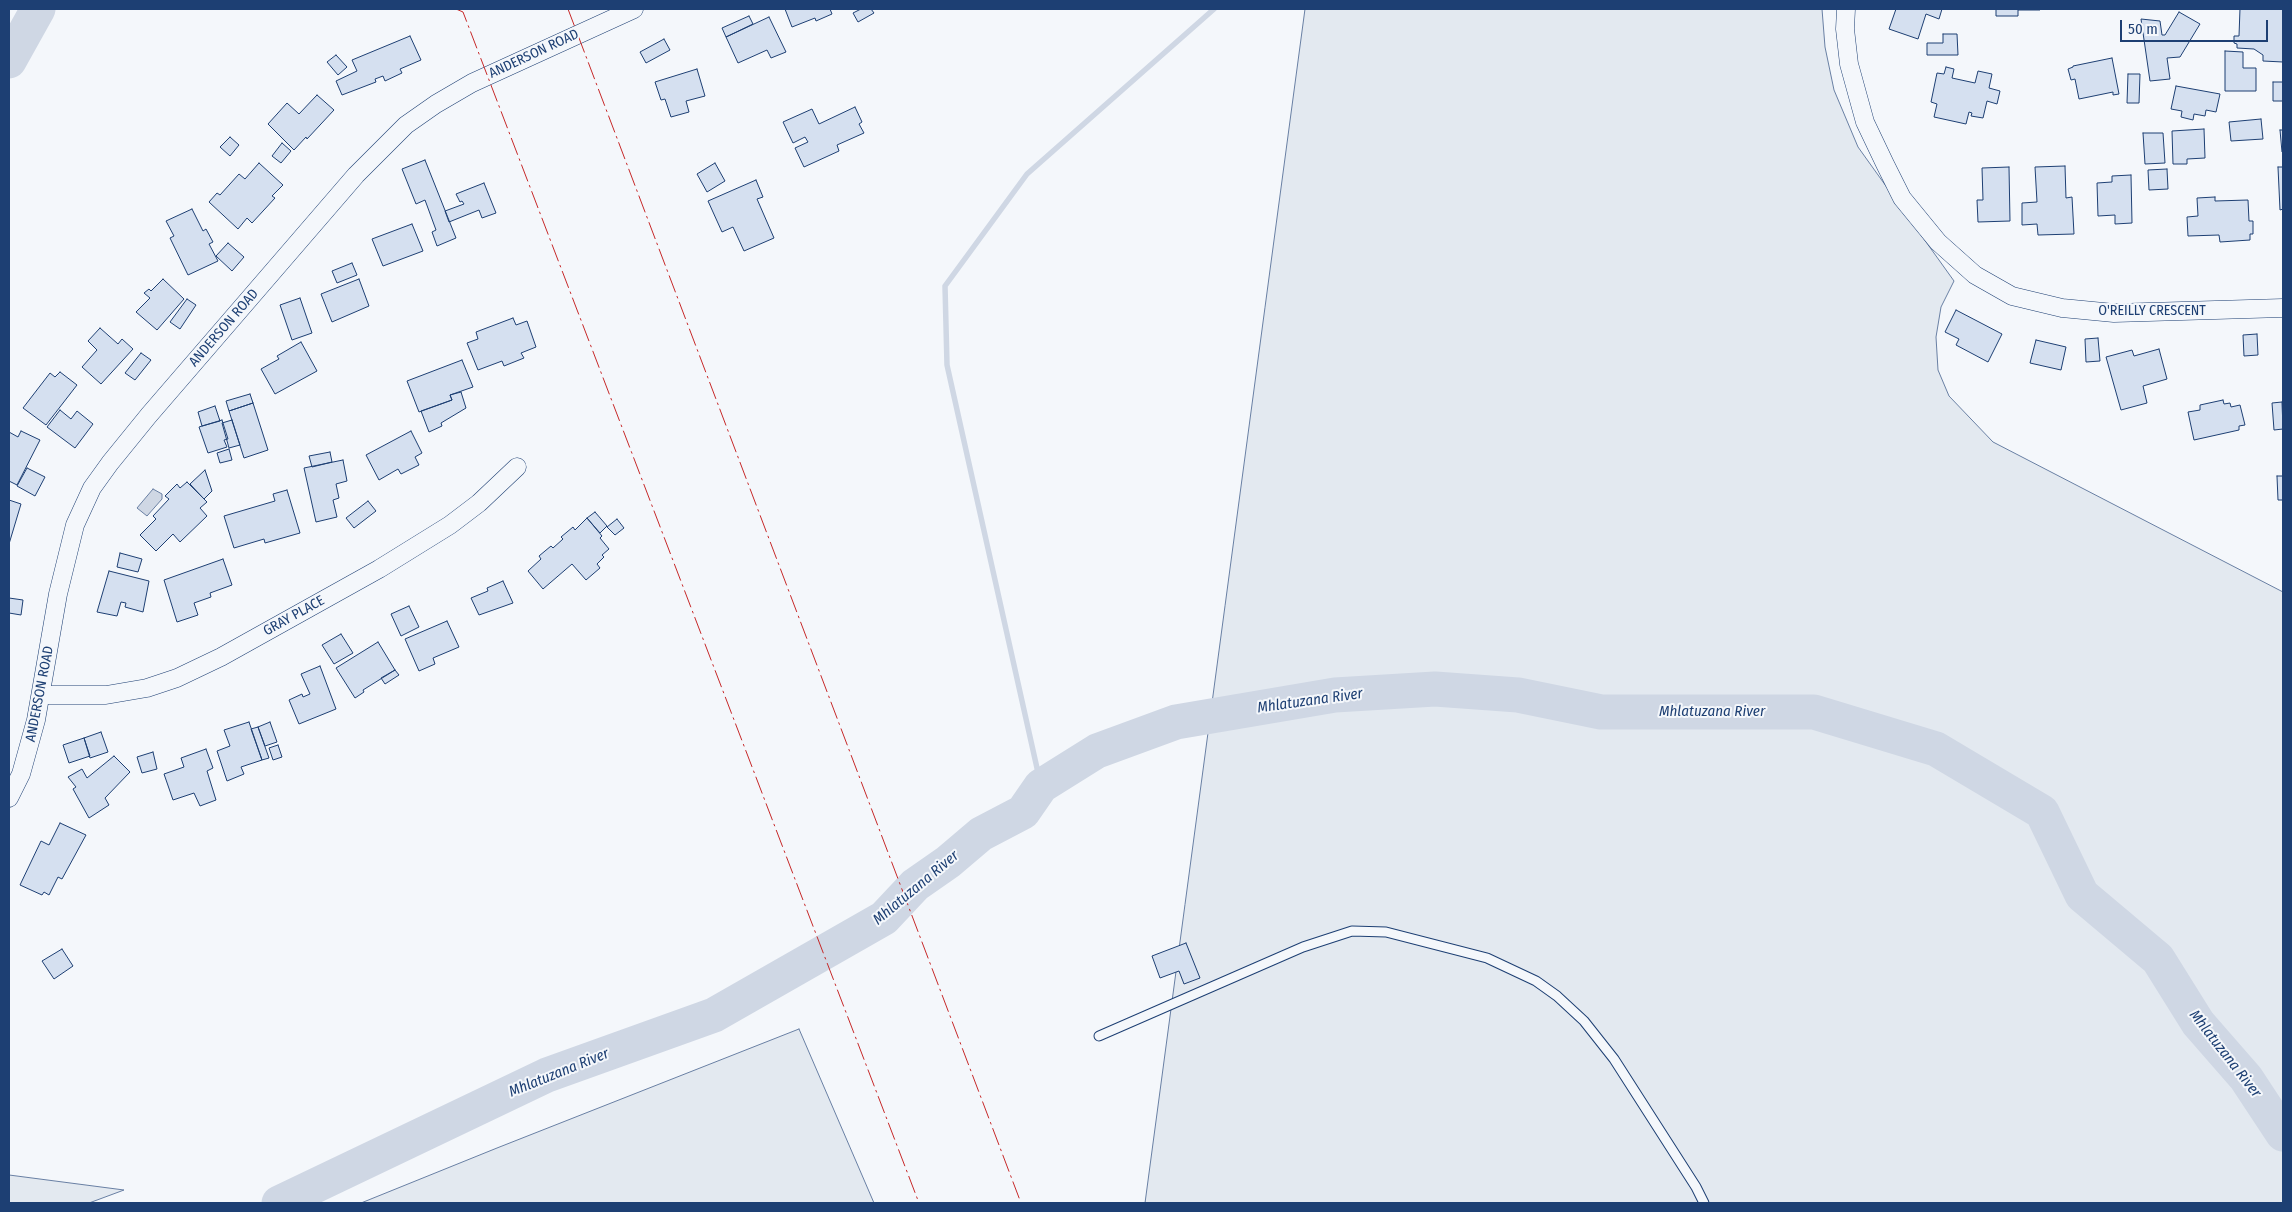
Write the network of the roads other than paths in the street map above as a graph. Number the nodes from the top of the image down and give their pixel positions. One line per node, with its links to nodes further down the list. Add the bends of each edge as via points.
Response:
1 (634, 9): 5 (street, ANDERSON ROAD, via 472,83 436,104 406,125 356,175 149,415 92,488 75,525 67,553)
2 (1846, 9): 3 (street, O'REILLY CRESCENT, via 1848,64 1865,122 1885,164 1902,198 1938,242 1975,275 2012,296 2062,308 2114,313)
3 (2283, 308)
4 (517, 467): 5 (street, GRAY PLACE, via 450,525 379,569 177,678 146,688 106,695)
5 (41, 695): 6 (street, ANDERSON ROAD, via 21,774)
6 (9, 798)
7 (1099, 1036): 8 (lane, via 1303,947 1352,931 1377,930 1487,958 1518,971 1576,1012 1614,1059)
8 (1704, 1203)

